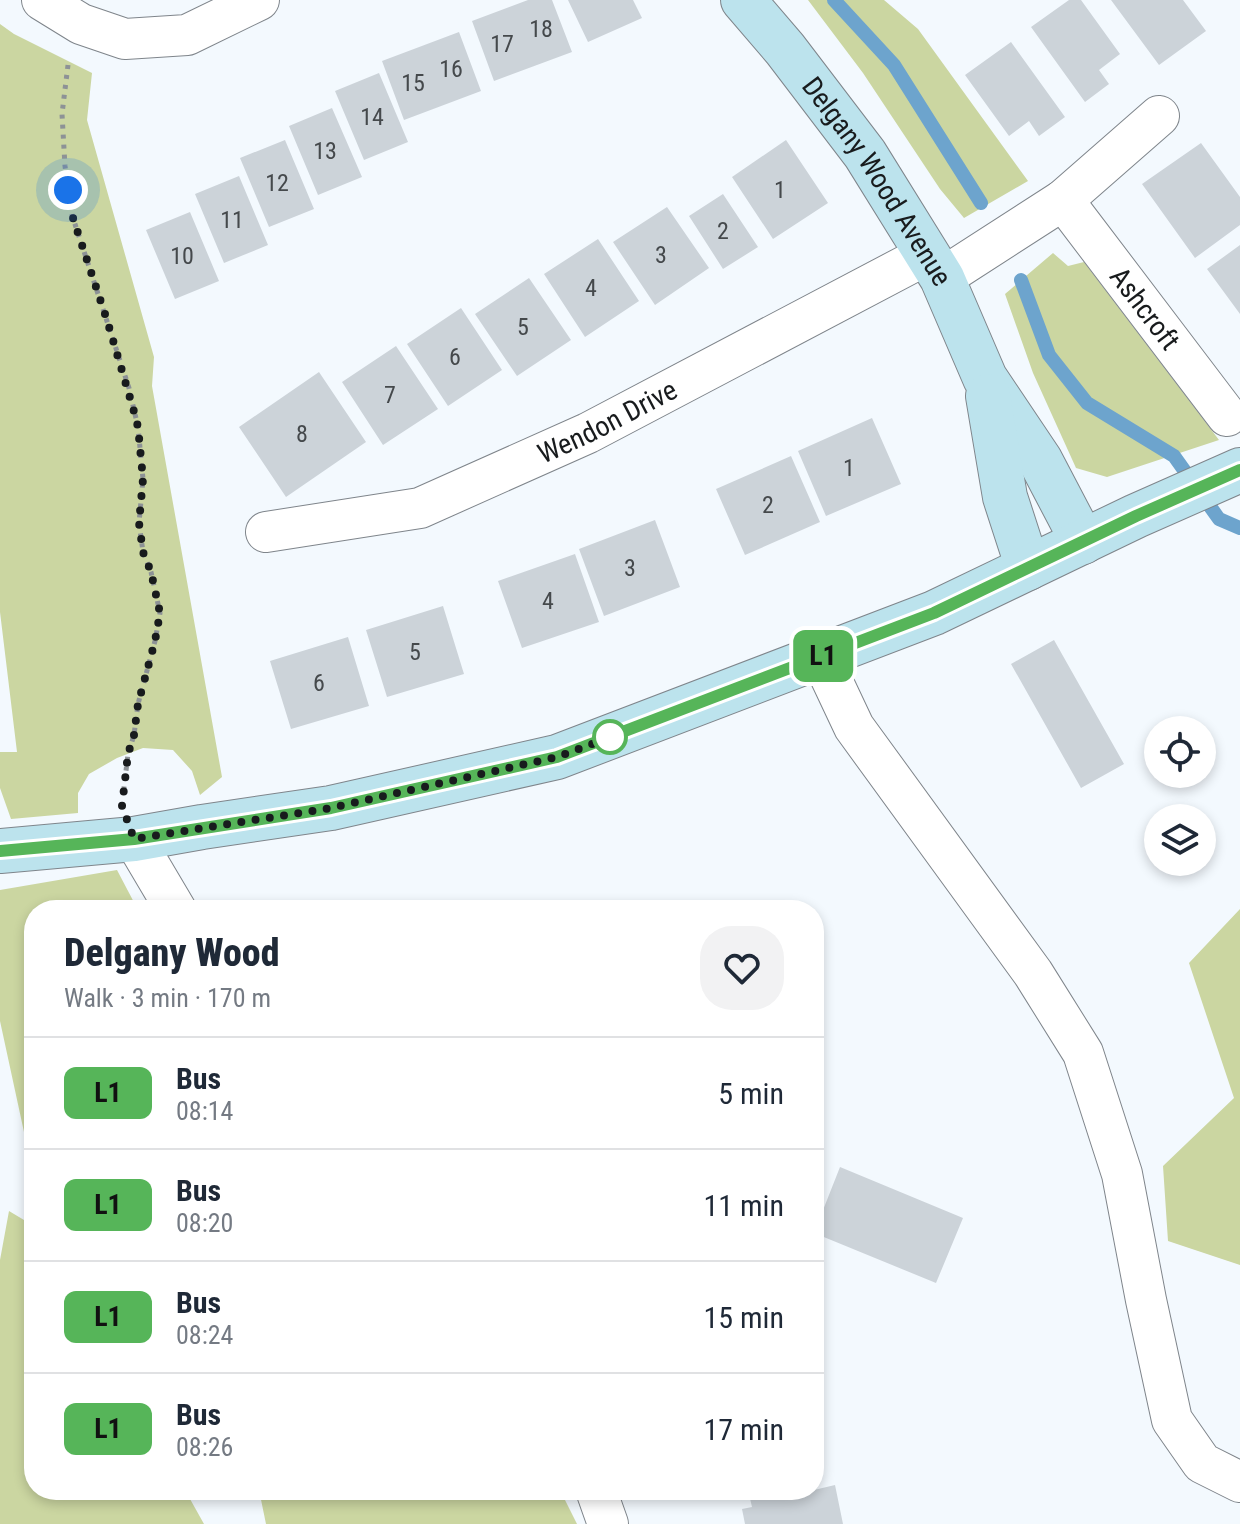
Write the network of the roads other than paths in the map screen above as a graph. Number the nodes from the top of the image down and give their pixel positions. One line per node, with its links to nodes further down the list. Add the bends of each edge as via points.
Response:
1 (42, 0): 2 (street, via 81,24 125,39 187,35)
2 (259, 0)
3 (743, 0): 6 (main road, Delgany Wood Avenue, via 865,154)
4 (1159, 116): 5 (street)
5 (1063, 200): 6 (street); 8 (street, Ashcroft)
6 (935, 266): 7 (main road, Delgany Wood Avenue); 10 (street, Wendon Drive, via 420,508)
7 (985, 378): 11 (main road, Delgany Wood Avenue, via 1040,460); 12 (main road, Delgany Wood Avenue, via 1005,497)
8 (1227, 416)
9 (1240, 470): 11 (main road)
10 (266, 532)
11 (1083, 542): 12 (main road)
12 (1028, 568): 13 (main road, via 934,613)
13 (821, 657): 14 (main road, via 557,757 331,808); 17 (street, via 854,727 1033,973 1083,1053 1122,1174 1172,1420 1202,1463)
14 (134, 839): 15 (main road); 16 (street)
15 (0, 851)
16 (170, 900)
17 (1240, 1482)
18 (600, 1500): 19 (street)
19 (608, 1524)

